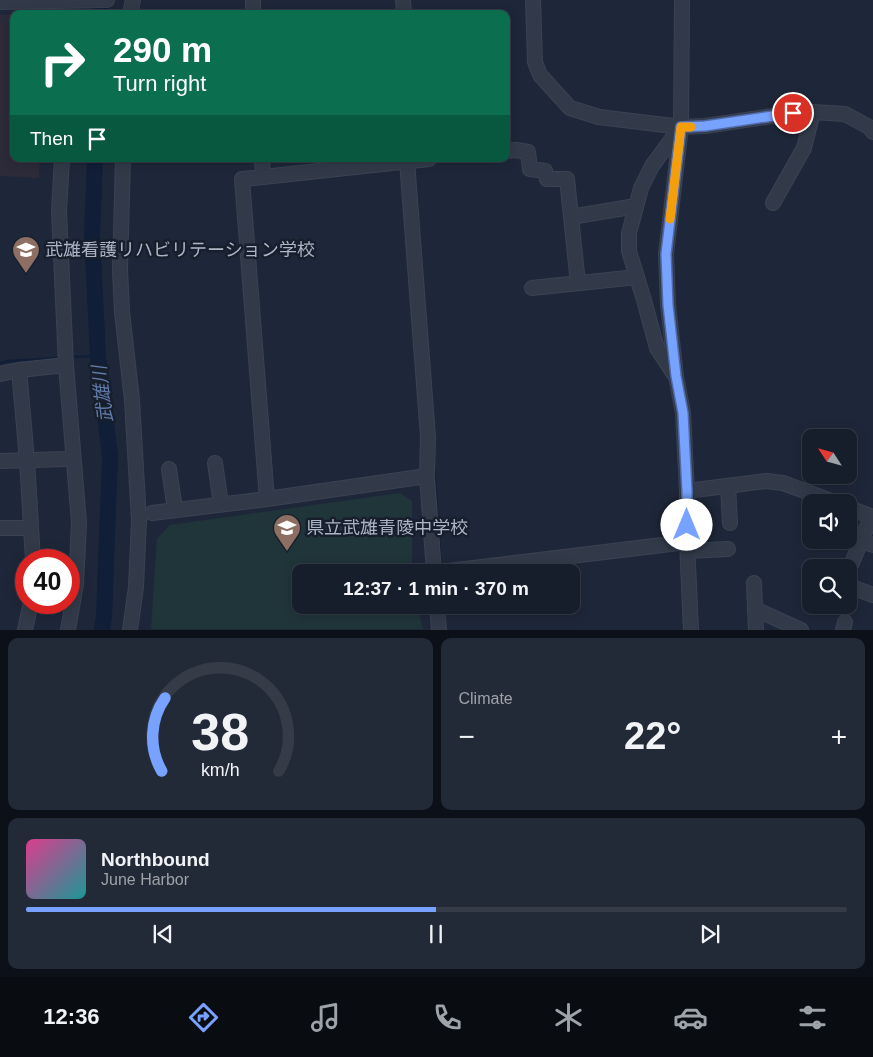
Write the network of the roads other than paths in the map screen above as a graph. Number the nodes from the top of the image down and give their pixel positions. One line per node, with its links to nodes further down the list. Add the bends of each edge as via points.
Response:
1 (107, 0): 5 (street)
2 (533, 0): 7 (street, via 535,62 540,75 570,108 599,117)
3 (682, 0): 7 (street)
4 (0, 2): 5 (street)
5 (69, 4)
6 (813, 112): 7 (street); 8 (street, via 845,114); 16 (street, via 804,148)
7 (681, 127): 17 (street, via 652,166); 25 (street, via 666,254)
8 (873, 132)
9 (510, 151): 18 (street, via 528,152 530,169 545,171 547,179 567,179)
10 (62, 162): 22 (street, via 59,211)
11 (124, 162): 59 (street, via 120,270 139,520)
12 (262, 162): 15 (street)
13 (394, 162): 15 (street)
14 (411, 162): 31 (street, via 428,437)
15 (263, 177): 35 (street, via 242,179)
16 (774, 202)
17 (636, 206): 18 (street); 19 (street, via 629,233 629,251)
18 (571, 216): 20 (street)
19 (637, 277): 20 (street); 25 (street, via 657,348)
20 (578, 283): 21 (street)
21 (532, 288)
22 (66, 366): 23 (street); 26 (street)
23 (19, 370): 24 (street); 27 (street)
24 (0, 374)
25 (676, 376): 33 (street, via 683,413)
26 (73, 458): 27 (street); 58 (street, via 79,523 76,584)
27 (27, 460): 28 (street); 43 (street)
28 (0, 461)
29 (215, 462): 36 (street)
30 (169, 469): 37 (street)
31 (427, 476): 35 (street); 49 (street)
32 (728, 486): 33 (street); 34 (street, via 766,481 783,483); 41 (street)
33 (687, 491): 45 (street)
34 (813, 494)
35 (267, 499): 36 (street)
36 (221, 504): 37 (street)
37 (175, 509): 39 (street)
38 (857, 511): 40 (street)
39 (152, 513)
40 (872, 517): 44 (street)
41 (730, 523)
42 (0, 528): 43 (street)
43 (31, 528): 46 (street)
44 (867, 543): 48 (street)
45 (687, 547): 47 (street); 50 (street); 61 (street)
46 (32, 549)
47 (728, 549)
48 (856, 559)
49 (433, 564)
50 (519, 564)
51 (754, 583): 54 (street)
52 (857, 589): 53 (street)
53 (873, 596)
54 (755, 609): 62 (street); 63 (street)
55 (28, 614): 57 (street)
56 (437, 614): 60 (street)
57 (25, 630)
58 (68, 630)
59 (130, 630)
60 (438, 630)
61 (691, 630)
62 (756, 630)
63 (801, 630)

